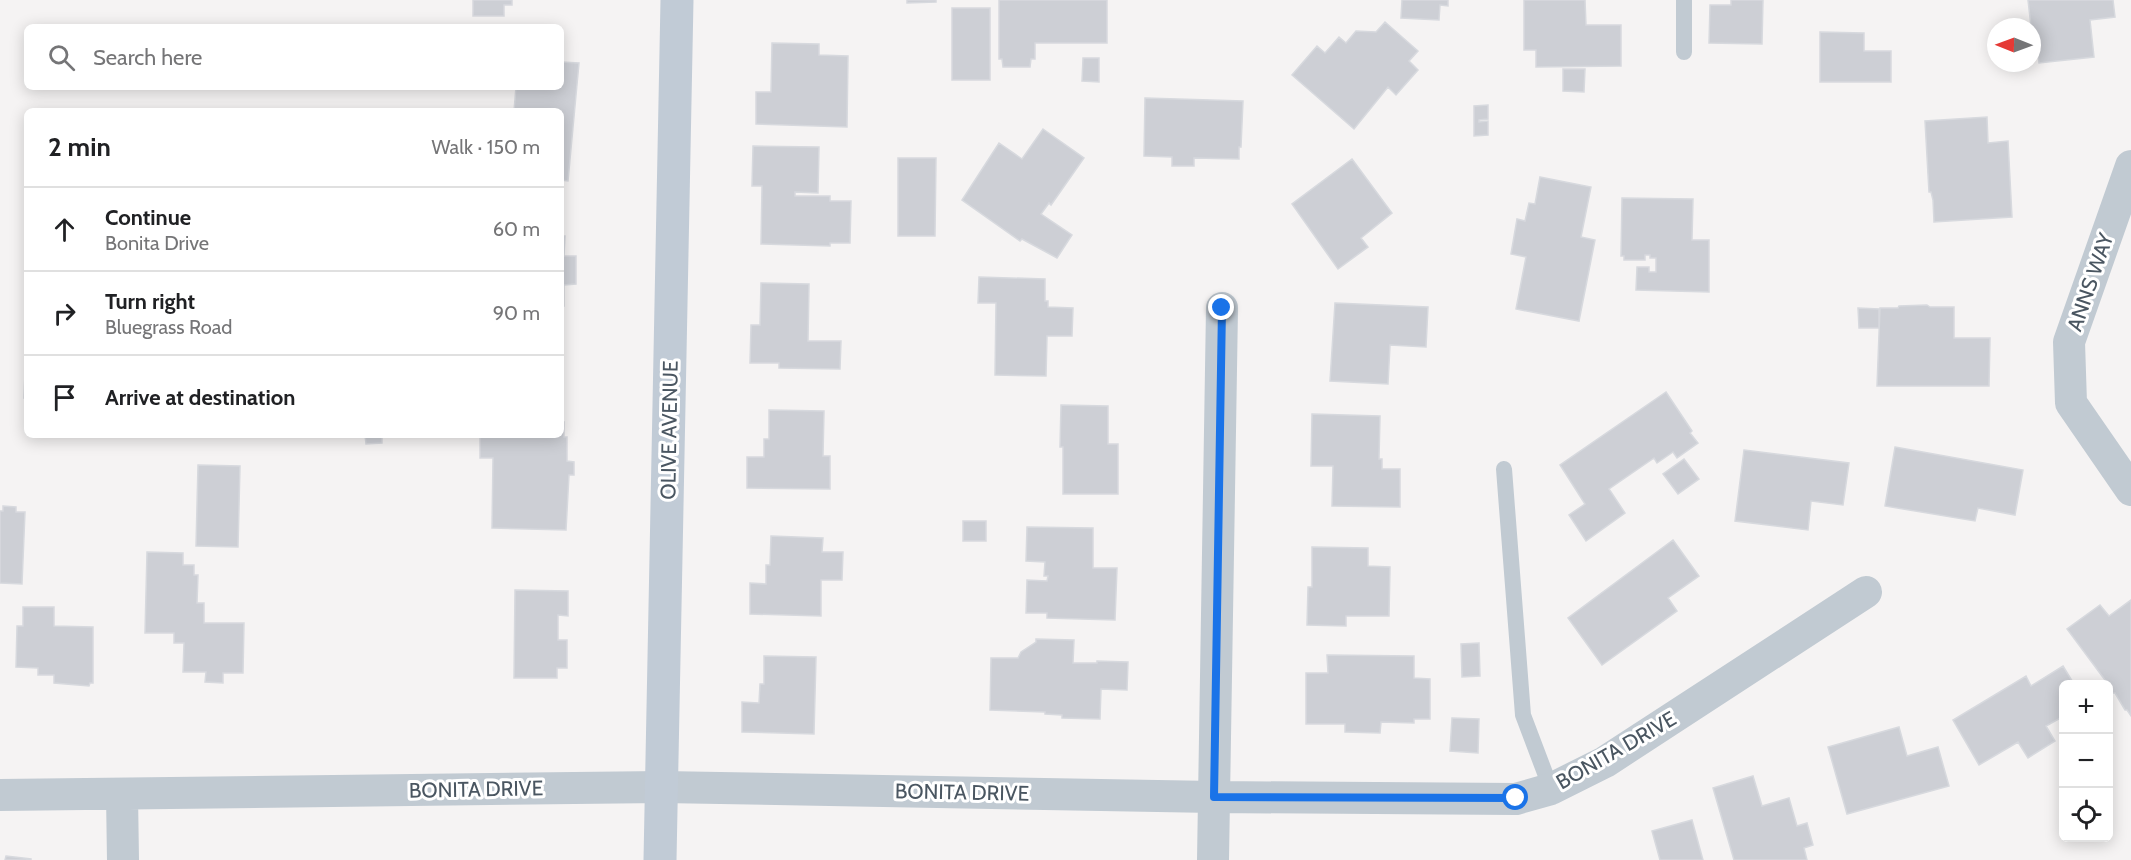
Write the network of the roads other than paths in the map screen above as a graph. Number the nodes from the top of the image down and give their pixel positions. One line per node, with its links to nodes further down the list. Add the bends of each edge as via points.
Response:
1 (677, 0): 9 (main road, OLIVE AVENUE)
2 (1684, 0): 3 (lane)
3 (1684, 52)
4 (2131, 166): 7 (street, ANNS WAY, via 2069,342 2071,403)
5 (1222, 308): 13 (street)
6 (1504, 469): 10 (lane, via 1523,715)
7 (2131, 490)
8 (1866, 592): 10 (street, BONITA DRIVE, via 1605,762)
9 (662, 787): 11 (street, BONITA DRIVE); 13 (street, BONITA DRIVE); 15 (main road, OLIVE AVENUE)
10 (1551, 789): 13 (street, BONITA DRIVE, via 1516,798)
11 (123, 794): 12 (street, BONITA DRIVE); 14 (street)
12 (0, 795)
13 (1214, 797): 16 (street)
14 (123, 860)
15 (660, 860)
16 (1213, 860)

